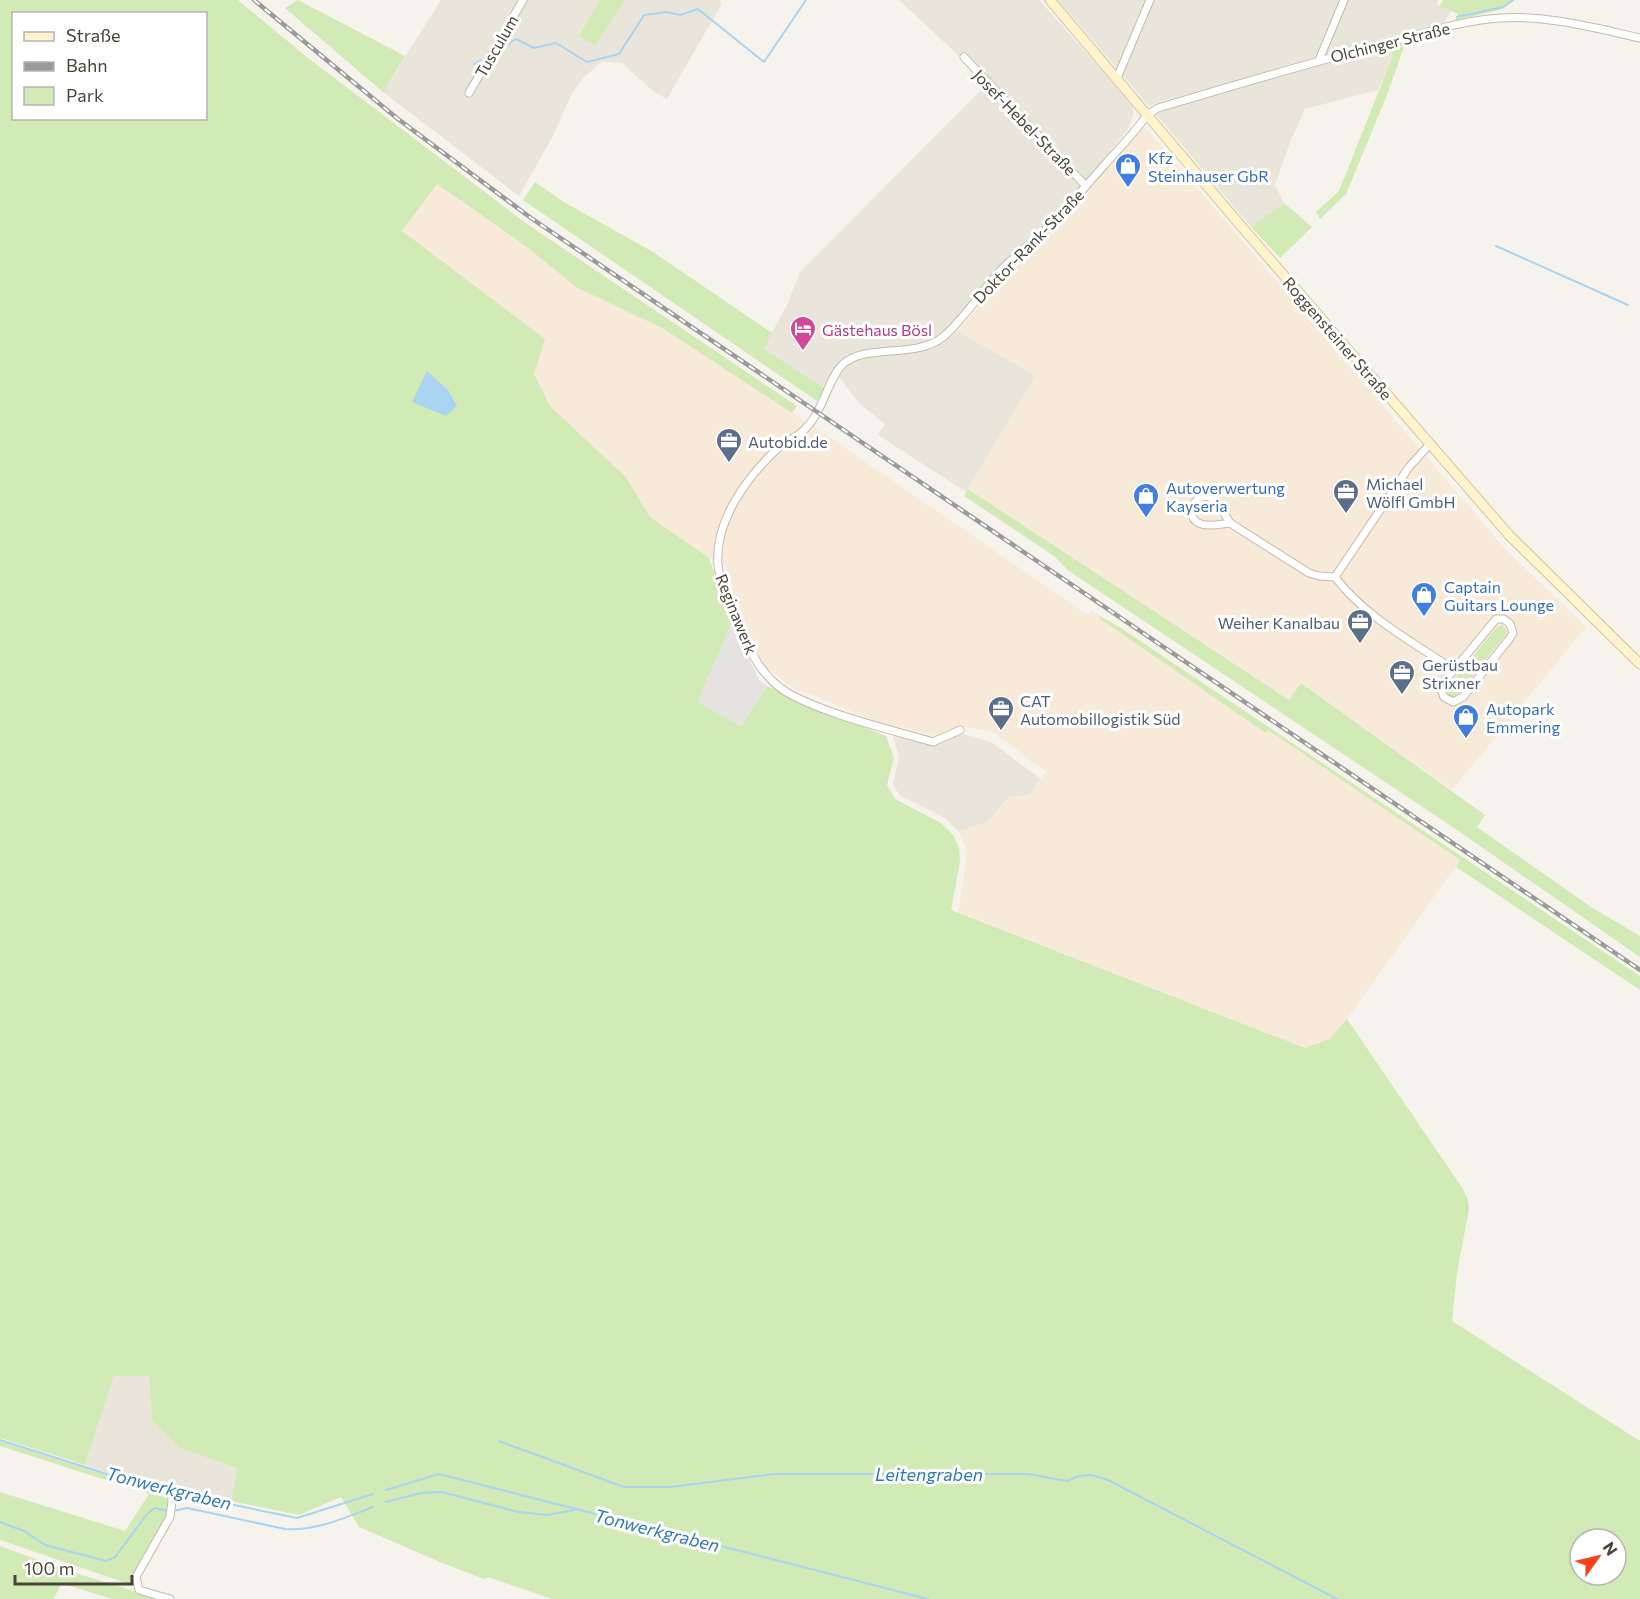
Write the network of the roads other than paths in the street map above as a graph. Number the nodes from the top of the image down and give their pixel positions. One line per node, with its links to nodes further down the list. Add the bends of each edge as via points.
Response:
1 (523, 0): 9 (street, Tusculum)
2 (1050, 0): 8 (street, Roggensteiner Straße)
3 (1150, 0): 8 (street)
4 (1344, 0): 7 (street)
5 (1640, 38): 7 (street, Olchinger Straße, via 1580,24 1502,18 1467,22)
6 (964, 57): 11 (street, Josef-Hebel-Straße)
7 (1319, 60): 10 (street, Olchinger Straße, via 1158,108)
8 (1117, 78): 10 (street, Roggensteiner Straße)
9 (469, 93)
10 (1148, 115): 11 (street, Doktor-Rank-Straße); 13 (street, Roggensteiner Straße)
11 (1086, 186): 12 (street, Doktor-Rank-Straße, via 1001,270 940,339 927,346 853,358 843,364)
12 (817, 413): 18 (street, Reginawerk, via 804,431 753,473 726,519 719,545 718,567 752,656 787,692 828,710 933,742)
13 (1429, 445): 15 (street, via 1409,467); 16 (street, Roggensteiner Straße, via 1509,535)
14 (1230, 523): 14 (street, via 1212,497 1195,500 1192,516 1198,523); 15 (street, via 1309,573)
15 (1335, 578): 17 (street, via 1384,623)
16 (1640, 664)
17 (1454, 670): 17 (street, via 1445,680 1442,692 1453,702 1463,697 1510,638 1510,624 1496,619)
18 (960, 730)
19 (171, 1490): 20 (street, via 170,1517 136,1577 139,1590)
20 (170, 1599)

